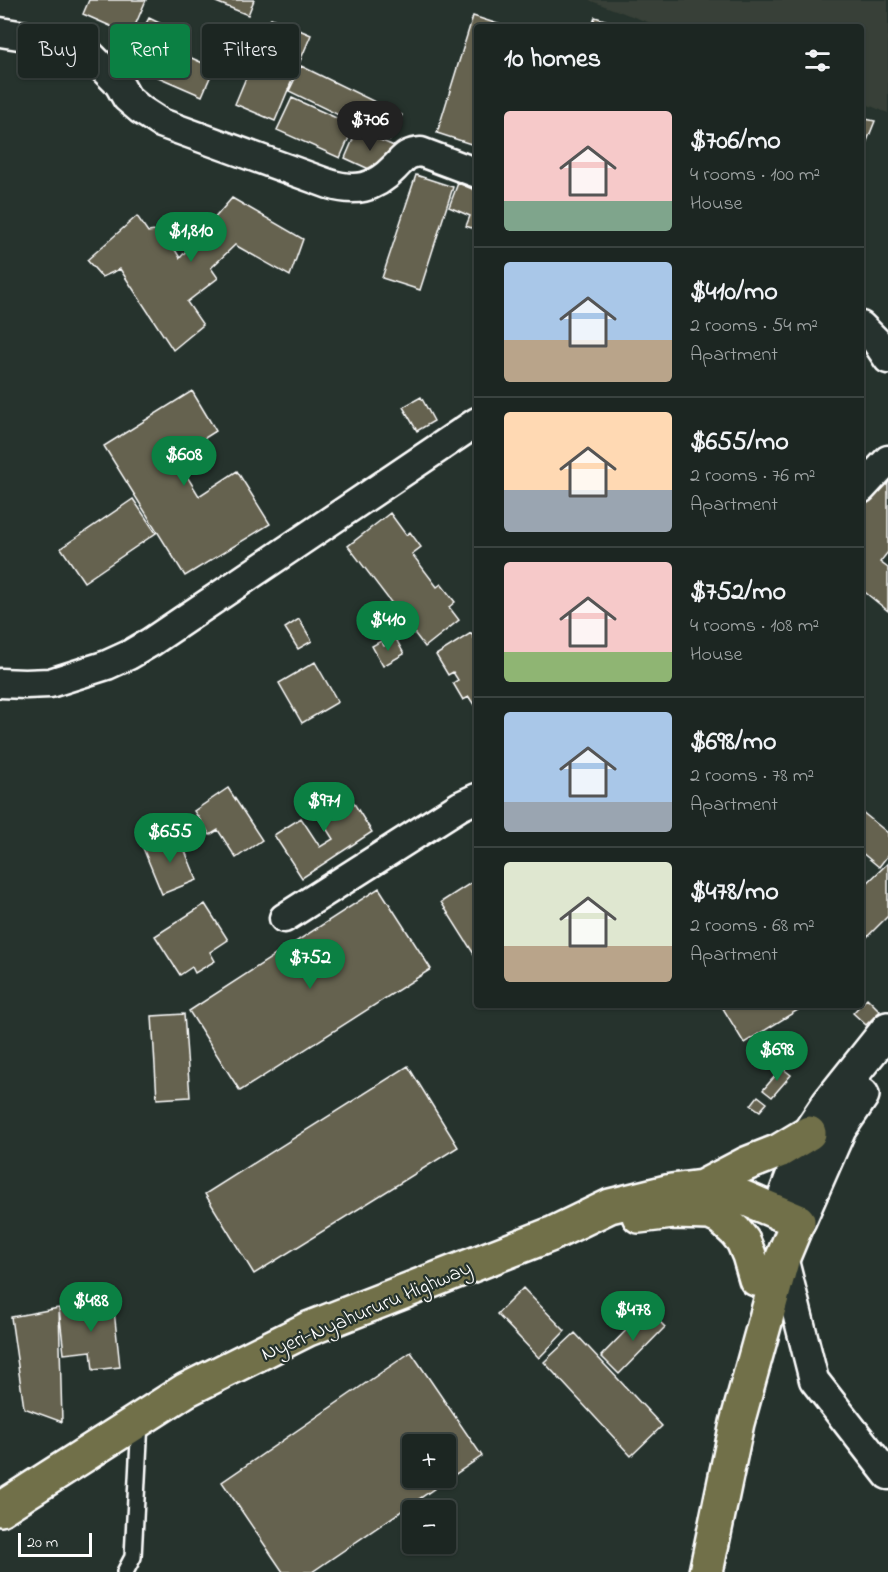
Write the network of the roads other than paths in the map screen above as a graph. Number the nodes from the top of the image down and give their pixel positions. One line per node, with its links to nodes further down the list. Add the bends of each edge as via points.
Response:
1 (0, 32): 2 (street, via 63,42 85,50 127,98 162,123 345,189 376,182 413,153 421,152)
2 (474, 172)
3 (864, 329): 4 (street)
4 (888, 359)
5 (474, 424): 8 (street, via 129,655 50,683)
6 (888, 460): 7 (street)
7 (864, 486)
8 (0, 683)
9 (474, 799): 10 (street)
10 (284, 918)
11 (888, 1029): 13 (main road)
12 (888, 1060): 15 (main road, via 839,1129)
13 (809, 1133): 14 (highway, via 746,1164); 15 (main road)
14 (706, 1200): 15 (highway, Nyeri-Nyahururu Highway, via 744,1198); 17 (highway, via 743,1241); 18 (highway, Nyeri-Nyahururu Highway, via 671,1191 610,1206 552,1234 308,1329 186,1390)
15 (789, 1217): 16 (highway); 17 (highway, via 774,1224)
16 (783, 1257): 19 (street, via 814,1380); 23 (highway, via 737,1423)
17 (756, 1279): 22 (highway, via 708,1460)
18 (140, 1418): 20 (highway, Nyeri-Nyahururu Highway); 21 (lane, via 133,1557)
19 (888, 1475)
20 (0, 1509)
21 (125, 1572)
22 (697, 1572)
23 (706, 1572)

